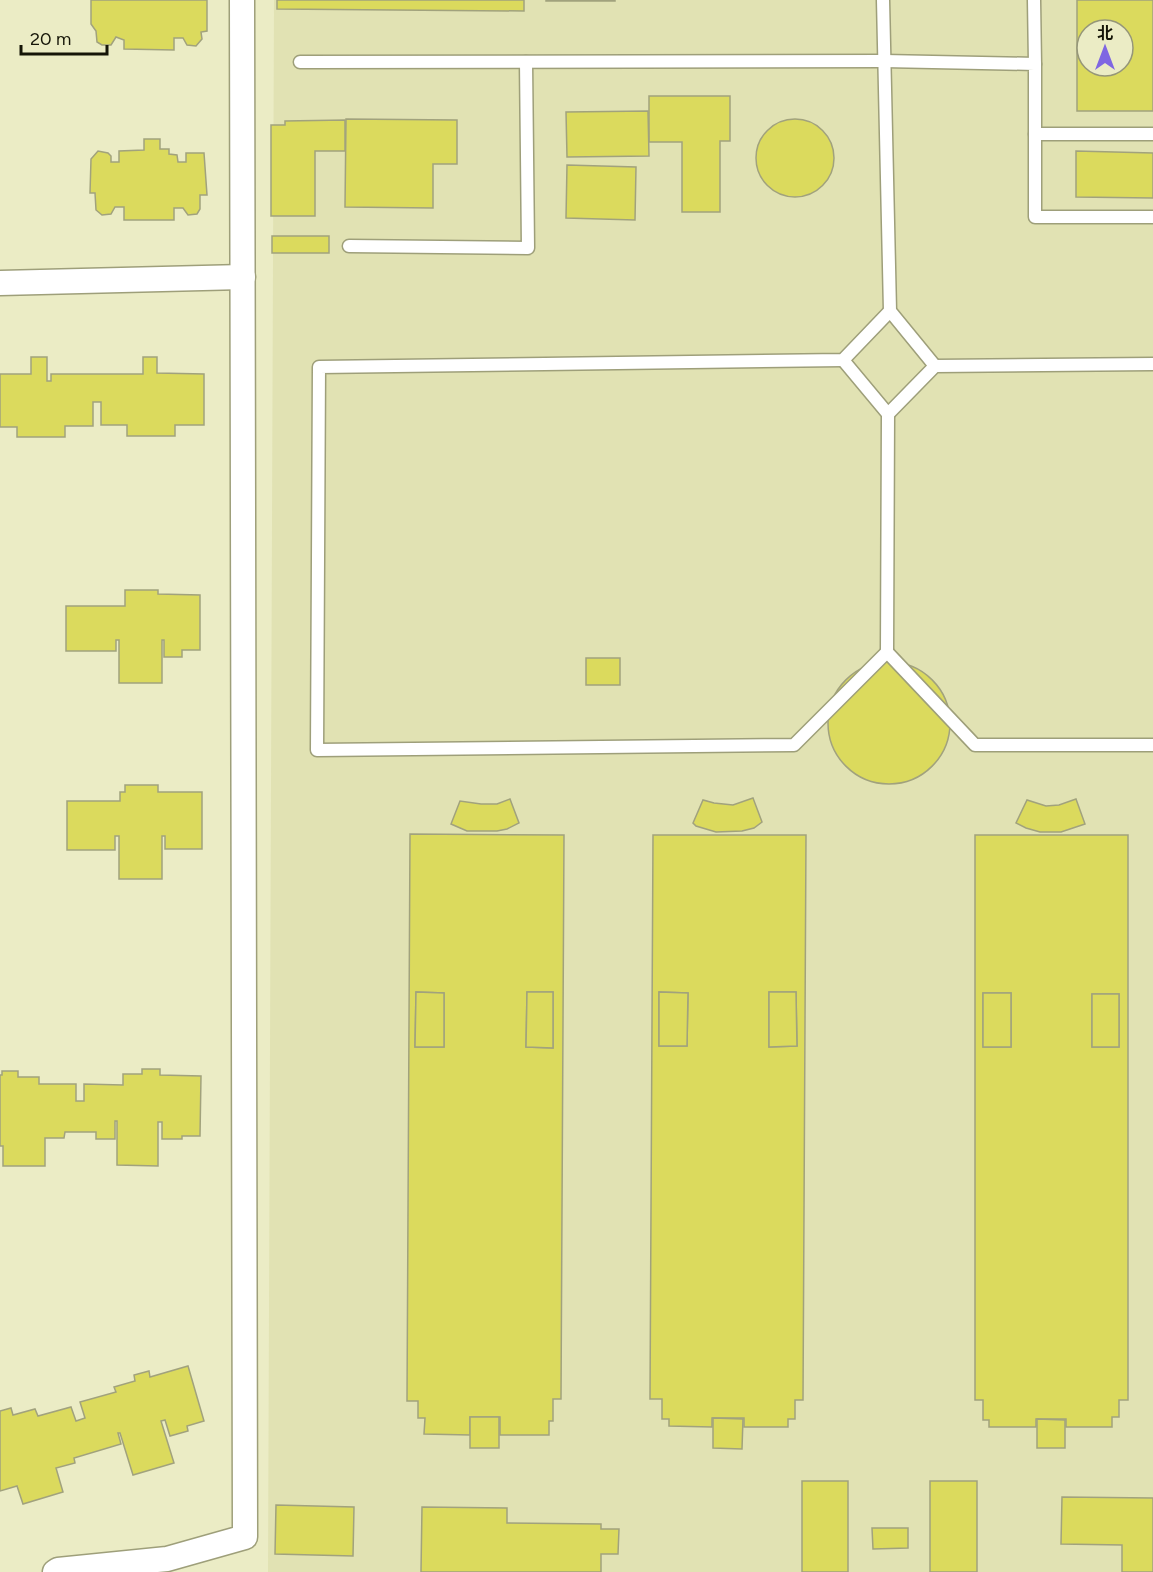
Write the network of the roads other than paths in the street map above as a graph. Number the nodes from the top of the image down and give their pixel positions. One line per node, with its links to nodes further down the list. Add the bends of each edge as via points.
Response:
1 (242, 0): 12 (street)
2 (883, 0): 4 (lane)
3 (1034, 0): 7 (lane)
4 (884, 61): 6 (lane); 7 (lane); 14 (lane)
5 (300, 62): 6 (lane)
6 (526, 62): 11 (lane, via 528,248)
7 (1035, 64): 8 (lane)
8 (1035, 134): 9 (lane); 10 (lane, via 1035,217)
9 (1153, 134)
10 (1153, 217)
11 (349, 246)
12 (243, 277): 13 (street); 21 (street, via 245,1537 167,1560)
13 (0, 283)
14 (890, 311): 15 (lane); 17 (lane)
15 (843, 360): 18 (lane); 19 (lane, via 319,367 317,750 794,745)
16 (1153, 364): 17 (lane)
17 (935, 366): 18 (lane)
18 (888, 414): 19 (lane)
19 (887, 652): 20 (lane, via 975,745)
20 (1153, 745)
21 (55, 1572)

